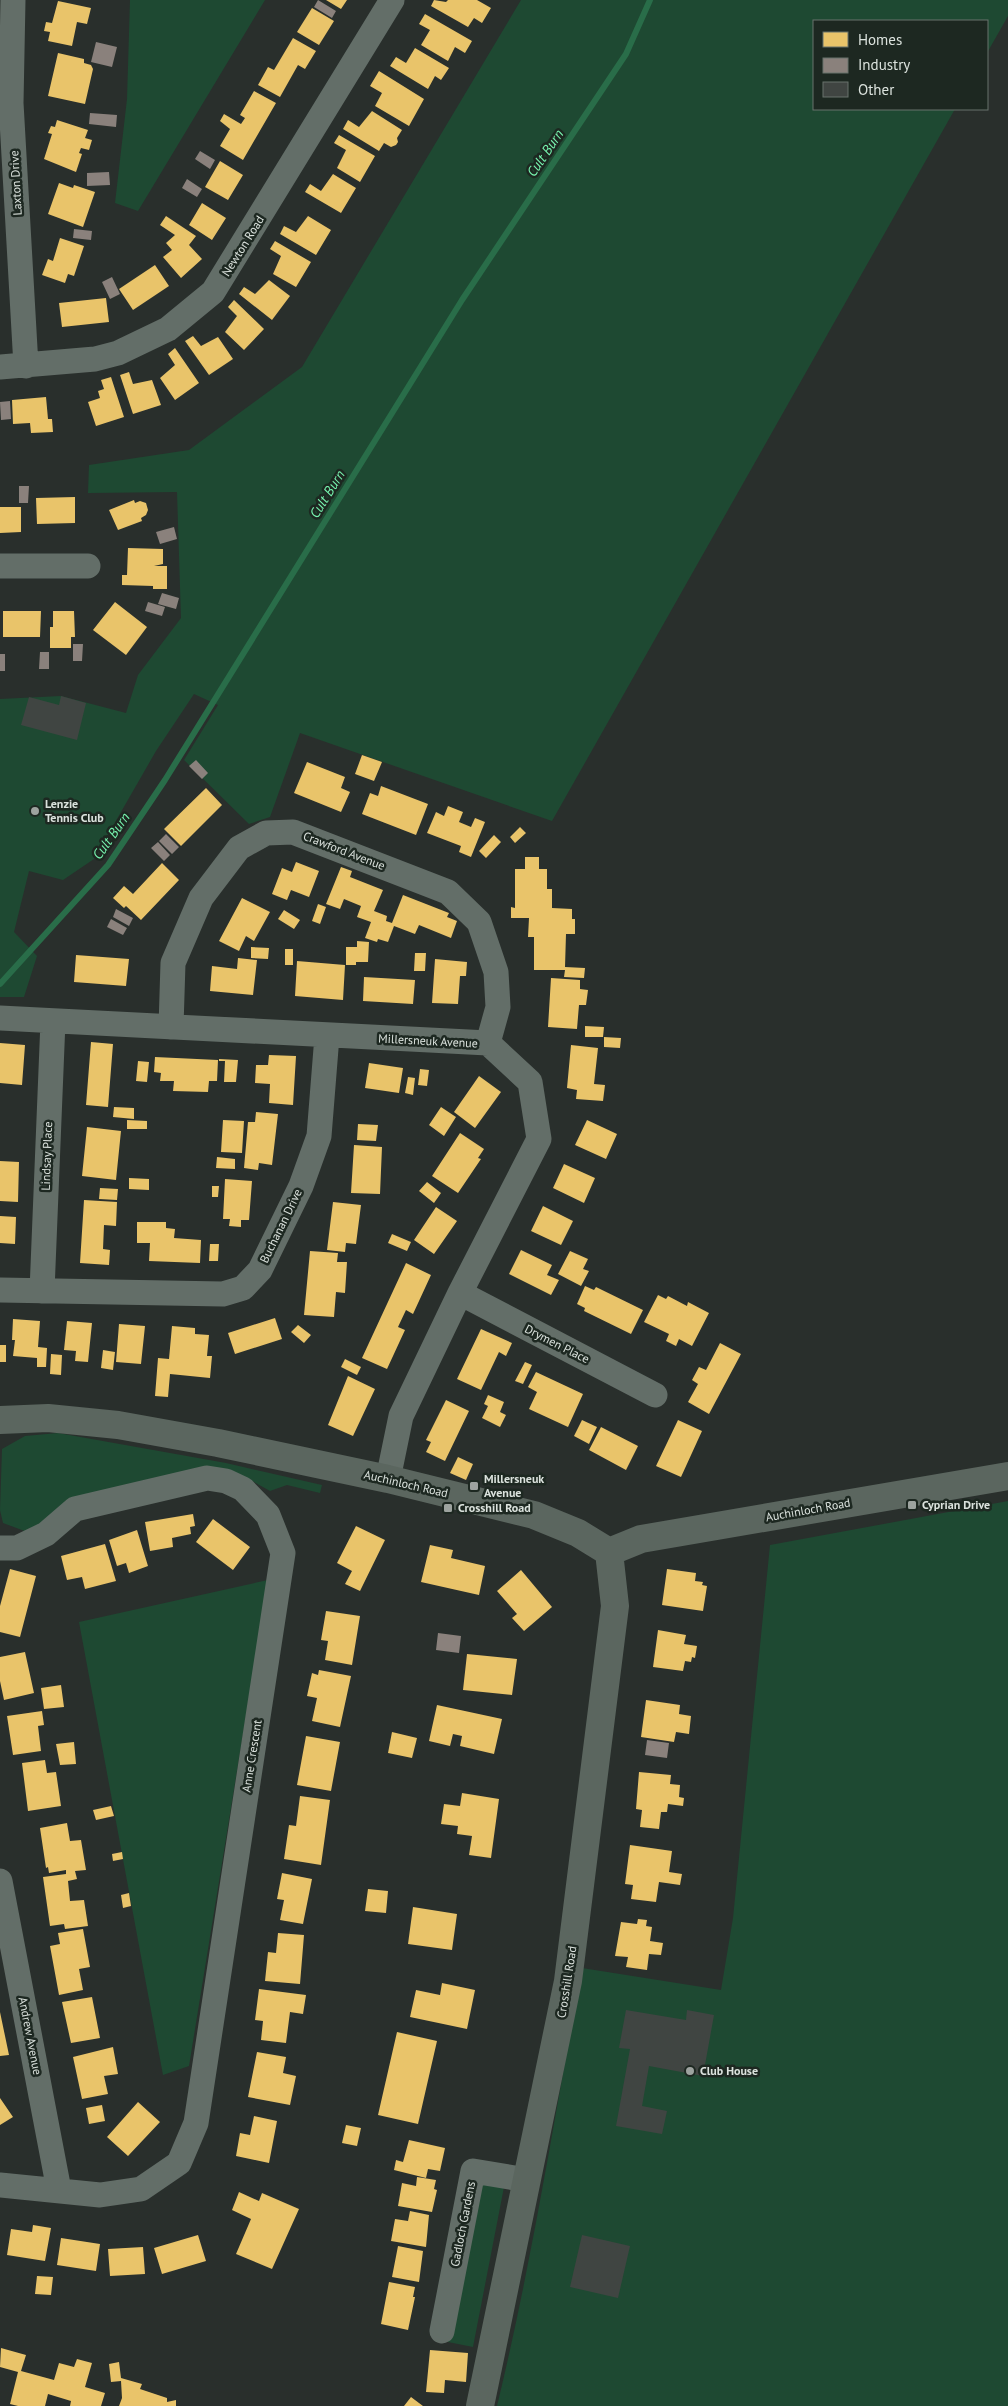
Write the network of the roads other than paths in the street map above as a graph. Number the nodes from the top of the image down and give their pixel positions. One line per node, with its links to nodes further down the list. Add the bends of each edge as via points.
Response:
1 (13, 0): 3 (street, Laxton Drive, via 11,103)
2 (392, 0): 3 (street, Newton Road, via 213,292 168,329 118,353 95,359)
3 (26, 366): 4 (street, Newton Road)
4 (0, 367)
5 (0, 566): 6 (street)
6 (88, 566)
7 (0, 1018): 8 (street, Millersneuk Avenue)
8 (53, 1021): 9 (street, Millersneuk Avenue); 13 (street, Lindsay Place)
9 (171, 1027): 10 (street, Millersneuk Avenue); 11 (street, Crawford Avenue, via 173,964 201,898 239,848 266,833 293,832 448,892 480,922 496,972 498,1007)
10 (327, 1036): 11 (street, Millersneuk Avenue); 13 (street, Buchanan Drive, via 319,1136 301,1186 260,1270 242,1288 223,1294)
11 (488, 1044): 14 (street, Millersneuk Avenue, via 530,1082 539,1139)
12 (0, 1290): 13 (street, Buchanan Drive)
13 (42, 1291)
14 (460, 1293): 15 (street, Drymen Place); 18 (street, Millersneuk Avenue, via 400,1416)
15 (655, 1395)
16 (0, 1420): 18 (main road, Auchinloch Road, via 48,1418 118,1425 218,1442)
17 (1008, 1476): 20 (main road, Auchinloch Road, via 641,1539)
18 (388, 1479): 20 (main road, Auchinloch Road, via 534,1515 578,1533)
19 (0, 1548): 24 (street, Anne Crescent, via 17,1548 46,1534 75,1509 207,1478 226,1481 243,1489 268,1515 283,1553 196,2123 179,2163 141,2189 100,2195)
20 (609, 1552): 22 (main road, Crosshill Road, via 615,1606 568,1981)
21 (0, 1881): 24 (street, Andrew Avenue)
22 (527, 2180): 25 (street, Gadloch Gardens, via 473,2171); 26 (main road, Crosshill Road)
23 (0, 2184): 24 (street, Anne Crescent)
24 (59, 2190)
25 (442, 2332)
26 (480, 2406)

